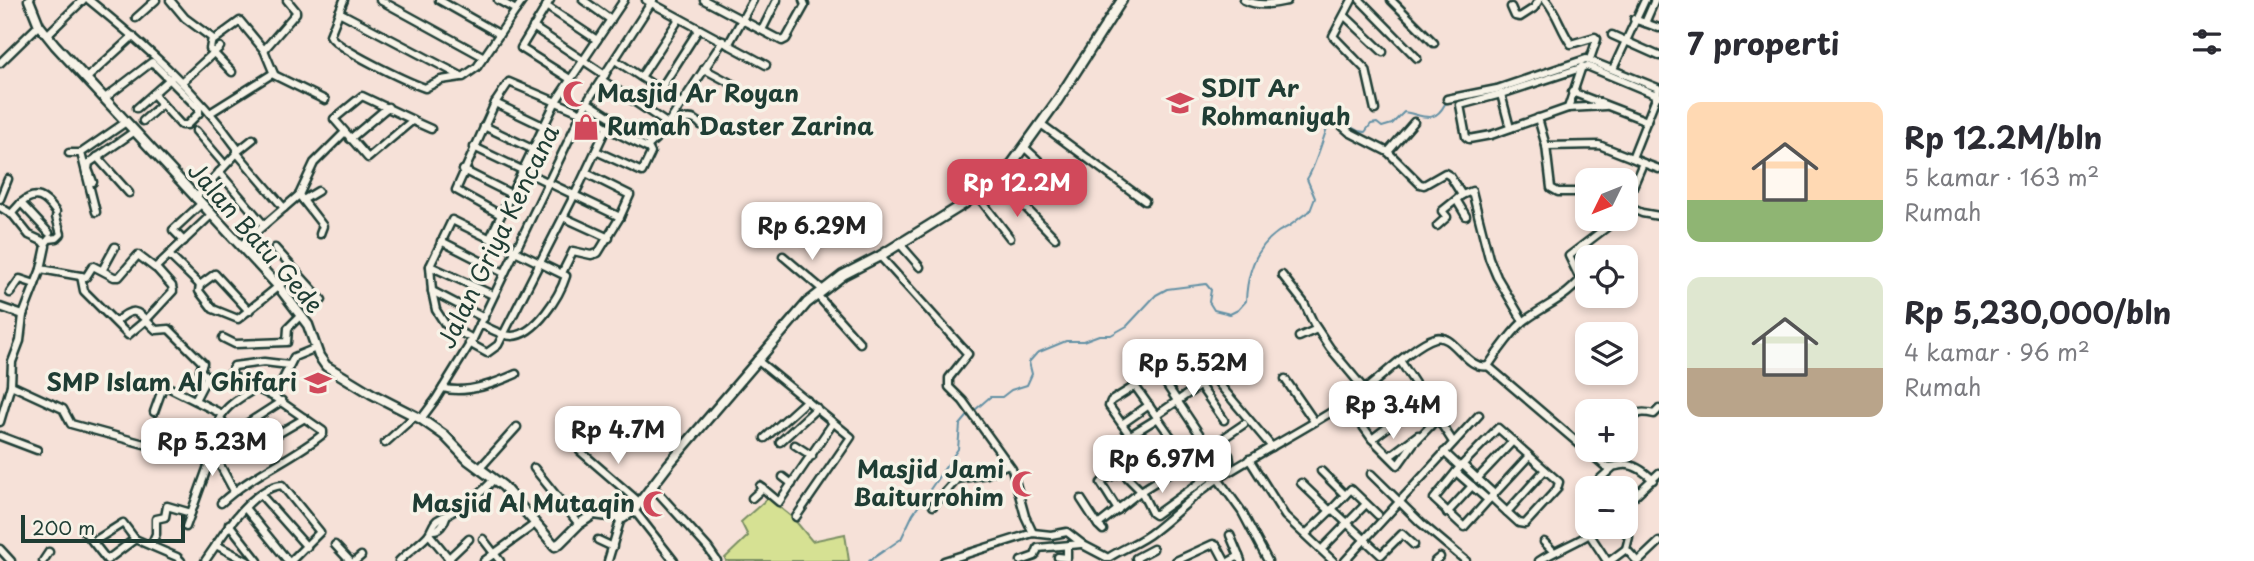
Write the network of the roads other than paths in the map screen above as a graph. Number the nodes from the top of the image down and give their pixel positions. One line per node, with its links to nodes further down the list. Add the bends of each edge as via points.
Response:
1 (29, 0): 42 (street, Jalan Batu Gede)
2 (83, 0): 48 (street)
3 (89, 0): 50 (street)
4 (156, 0): 36 (street)
5 (170, 0): 51 (street)
6 (287, 0): 57 (street, via 296,13)
7 (344, 0): 34 (street)
8 (380, 0): 60 (street)
9 (439, 0): 31 (street)
10 (456, 0): 31 (street)
11 (498, 0): 33 (street)
12 (523, 0): 33 (street)
13 (583, 0): 39 (street)
14 (624, 0): 39 (street)
15 (704, 0): 40 (street)
16 (753, 0): 40 (street)
17 (777, 0): 46 (street)
18 (803, 0): 46 (street, via 805,5 785,40)
19 (1122, 0): 106 (street)
20 (1244, 0): 29 (street, via 1257,5)
21 (1352, 0): 35 (street)
22 (1360, 0): 61 (street)
23 (1391, 0): 55 (street)
24 (1539, 0): 32 (street, via 1520,18)
25 (1546, 0): 62 (street, via 1572,44 1597,39)
26 (1644, 0): 38 (street)
27 (1655, 0): 41 (street)
28 (650, 1): 37 (street); 63 (street, Jalan Griya Kencana)
29 (1287, 1)
30 (548, 3): 43 (street); 52 (street)
31 (452, 7): 47 (street)
32 (1511, 7)
33 (516, 10): 47 (street)
34 (339, 12): 72 (street); 72 (street, via 329,37 383,69 425,88)
35 (1345, 16): 58 (street); 97 (street, via 1333,37 1366,70)
36 (136, 18)
37 (679, 19): 45 (street); 73 (street)
38 (1634, 19): 41 (street); 53 (street)
39 (611, 20): 52 (street)
40 (742, 20): 46 (street); 54 (street)
41 (1645, 23): 44 (street)
42 (40, 25): 48 (street, Jalan Batu Gede); 65 (street)
43 (533, 27): 64 (street); 77 (street, via 522,49)
44 (1659, 28)
45 (699, 29): 54 (street); 80 (street)
46 (762, 30)
47 (499, 34): 60 (street)
48 (47, 35): 76 (street, Jalan Batu Gede)
49 (1612, 35): 53 (street)
50 (133, 36): 76 (street); 78 (street)
51 (214, 40): 56 (street, via 210,48); 57 (street, via 239,20)
52 (597, 40): 64 (street)
53 (1625, 41): 59 (street); 69 (street)
54 (725, 43): 66 (street); 68 (street)
55 (1434, 43)
56 (217, 50): 70 (street); 78 (street)
57 (264, 50): 71 (street)
58 (1383, 52)
59 (1659, 56)
60 (484, 57): 72 (street)
61 (1417, 58)
62 (1590, 59): 69 (street); 86 (street, via 1497,89)
63 (615, 60): 73 (street); 75 (street, Jalan Griya Kencana)
64 (583, 61): 75 (street); 77 (street)
65 (0, 63)
66 (766, 65)
67 (1582, 66): 81 (street); 83 (street); 84 (street)
68 (705, 69): 79 (street); 92 (street)
69 (1613, 69): 84 (street, via 1658,88)
70 (232, 72)
71 (274, 74): 87 (street); 99 (street)
72 (463, 77)
73 (641, 77): 80 (street)
74 (171, 78): 82 (street); 85 (street, via 150,62); 91 (street, via 199,113 182,125)
75 (603, 78): 89 (street, Jalan Griya Kencana); 108 (street)
76 (86, 79): 85 (street, Jalan Batu Gede)
77 (570, 79): 88 (street)
78 (182, 82): 99 (street)
79 (736, 86)
80 (660, 90): 92 (street)
81 (1572, 92): 93 (street); 96 (street)
82 (153, 94): 91 (street); 95 (street)
83 (1501, 94): 113 (street); 113 (street, via 1461,104 1466,137)
84 (1658, 95): 103 (street)
85 (105, 98): 104 (street, Jalan Batu Gede)
86 (1447, 99)
87 (325, 100)
88 (556, 101): 90 (street, via 510,82); 98 (street); 111 (street)
89 (587, 102): 98 (street, Jalan Griya Kencana); 120 (street)
90 (495, 103): 110 (street); 111 (street)
91 (162, 104): 101 (street)
92 (682, 104): 108 (street)
93 (1605, 106): 96 (street); 103 (street)
94 (388, 107): 102 (street); 117 (street, via 361,96 335,118); 119 (street)
95 (137, 108)
96 (1568, 108): 100 (street)
97 (1375, 110)
98 (582, 112): 112 (street); 143 (street, Jalan Griya Kencana)
99 (210, 113): 126 (street)
100 (1538, 118): 113 (street); 121 (street)
101 (143, 121)
102 (413, 121): 114 (street); 119 (street, via 368,158)
103 (1647, 121): 131 (street)
104 (126, 122): 115 (street, Jalan Batu Gede); 129 (street)
105 (1414, 122): 127 (street)
106 (1041, 124): 123 (street); 155 (street)
107 (1340, 124): 127 (street)
108 (669, 125): 109 (street, via 691,117); 120 (street)
109 (701, 125)
110 (484, 126): 122 (street); 124 (street)
111 (543, 126): 124 (street)
112 (607, 128): 120 (street); 125 (street)
113 (1510, 128)
114 (431, 129)
115 (135, 131): 130 (street); 154 (street, Jalan Batu Gede)
116 (196, 131): 133 (street)
117 (344, 133): 119 (street); 151 (street, via 314,163)
118 (253, 139): 126 (street)
119 (350, 139)
120 (649, 145): 125 (street, via 651,153 642,173)
121 (1546, 146): 131 (street, via 1599,145); 146 (street, via 1551,188)
122 (474, 147): 135 (street); 136 (street)
123 (1024, 147): 141 (street); 144 (street)
124 (532, 149): 136 (street)
125 (596, 151): 138 (street)
126 (237, 152): 133 (street); 159 (street)
127 (1388, 152): 152 (street, via 1420,184 1447,173)
128 (69, 153): 129 (street)
129 (81, 153): 162 (street)
130 (97, 157): 142 (street, via 88,165); 147 (street)
131 (1632, 158): 132 (street)
132 (1643, 163): 134 (street); 139 (street)
133 (225, 165): 137 (street)
134 (1659, 167)
135 (463, 170): 148 (street); 165 (street, via 456,191)
136 (522, 170): 143 (street); 148 (street)
137 (219, 172): 154 (street); 170 (street)
138 (586, 173): 149 (street); 168 (street, via 630,195)
139 (1638, 175)
140 (8, 179): 153 (street)
141 (999, 180): 150 (street); 178 (street)
142 (93, 182)
143 (547, 182): 149 (street); 187 (street, Jalan Griya Kencana)
144 (1064, 184)
145 (318, 191): 151 (street)
146 (1575, 192)
147 (129, 193)
148 (511, 194): 165 (street)
149 (575, 195): 168 (street); 169 (street)
150 (977, 195): 177 (street); 181 (street)
151 (301, 197): 159 (street); 174 (street, via 324,227)
152 (1459, 198): 160 (street); 166 (street); 219 (street, via 1472,191 1489,258)
153 (0, 199)
154 (198, 201): 164 (street, Jalan Batu Gede); 179 (street, via 173,230)
155 (1144, 201)
156 (21, 203): 163 (street); 173 (street); 182 (street, via 29,196 41,196 56,214 61,234)
157 (1436, 204): 160 (street)
158 (0, 207): 163 (street)
159 (284, 208): 170 (street)
160 (1442, 211): 171 (street, via 1447,217)
161 (1638, 211): 167 (street)
162 (96, 212)
163 (11, 214): 182 (street, via 29,235)
164 (212, 214): 179 (street); 183 (street, Jalan Batu Gede)
165 (501, 215): 175 (street)
166 (1466, 216)
167 (1659, 216)
168 (620, 217): 176 (street)
169 (563, 218): 176 (street); 192 (street)
170 (264, 225): 183 (street)
171 (1437, 226)
172 (1602, 231): 184 (street)
173 (50, 233)
174 (320, 234)
175 (490, 238): 180 (street, via 452,220); 187 (street)
176 (609, 238): 200 (street, via 596,254 573,251)
177 (1010, 238)
178 (1055, 238)
179 (184, 241): 189 (street)
180 (441, 241): 193 (street); 201 (street)
181 (899, 243): 191 (street); 194 (street)
182 (45, 244): 197 (street)
183 (241, 245): 207 (street, Jalan Batu Gede)
184 (1583, 245)
185 (116, 247): 198 (street)
186 (275, 248): 199 (street)
187 (515, 250): 192 (street); 201 (street, Jalan Griya Kencana)
188 (1575, 251): 196 (street, via 1569,256)
189 (169, 255): 195 (street); 205 (street)
190 (783, 256): 209 (street)
191 (880, 256): 209 (street); 295 (street, via 968,354 949,378 950,390)
192 (541, 262): 200 (street); 222 (street)
193 (430, 266): 208 (street); 211 (street)
194 (920, 267)
195 (156, 268): 198 (street, via 138,255 119,277); 217 (street, via 173,291)
196 (1575, 268)
197 (41, 269): 203 (street); 204 (street)
198 (103, 270): 203 (street, via 93,266)
199 (296, 272): 207 (street); 212 (street)
200 (562, 272): 222 (street, via 566,278 541,321 517,334)
201 (504, 273): 211 (street, Jalan Griya Kencana)
202 (1282, 275): 221 (street)
203 (82, 276): 220 (street, via 84,291)
204 (35, 284): 210 (street, via 20,279); 215 (street)
205 (200, 285): 214 (street, via 199,291 219,313 238,319); 214 (street, via 215,274)
206 (1575, 286): 219 (street)
207 (279, 287): 214 (street); 216 (street, Jalan Batu Gede)
208 (432, 291): 218 (street); 225 (street, via 445,324)
209 (820, 292): 226 (street); 229 (street)
210 (10, 293)
211 (494, 295): 218 (street, Jalan Griya Kencana)
212 (322, 300)
213 (0, 307): 215 (street)
214 (249, 312)
215 (23, 315): 237 (street)
216 (301, 316): 224 (street, via 288,328 288,342 235,344); 228 (street, Jalan Batu Gede)
217 (146, 320): 220 (street, via 129,311); 220 (street, via 128,335); 243 (street, via 156,330 169,329 203,362 200,370 207,377)
218 (482, 321): 222 (street); 225 (street, Jalan Griya Kencana)
219 (1523, 321): 234 (street)
220 (116, 322)
221 (1317, 329): 223 (street); 241 (street)
222 (504, 334): 225 (street, via 487,353)
223 (1299, 337)
224 (223, 338)
225 (471, 341): 240 (street, Jalan Griya Kencana)
226 (860, 343)
227 (1194, 345): 238 (street, via 1177,353)
228 (316, 348): 232 (street, via 296,355); 257 (street, Jalan Batu Gede, via 326,366)
229 (757, 360): 244 (street); 316 (street)
230 (1401, 362): 234 (street, via 1437,337 1445,338 1474,364); 241 (street); 259 (street)
231 (1208, 364): 281 (street, via 1214,378)
232 (289, 365): 239 (street, via 233,366 231,376); 242 (street)
233 (1154, 366): 245 (street)
234 (1488, 366): 273 (street)
235 (516, 374): 240 (street, via 456,391)
236 (1285, 379): 261 (street)
237 (11, 385): 262 (street); 286 (street, via 63,409 71,424 155,447 189,441)
238 (1199, 386): 245 (street); 260 (street)
239 (256, 388): 242 (street); 255 (street)
240 (443, 388): 257 (street, Jalan Griya Kencana)
241 (1365, 390): 261 (street)
242 (274, 397): 246 (street)
243 (195, 400): 252 (street, via 164,386); 255 (street)
244 (807, 400): 248 (street); 270 (street)
245 (1177, 400): 256 (street); 280 (street)
246 (282, 401): 255 (street, via 232,432); 258 (street)
247 (1149, 405): 256 (street); 264 (street); 264 (street, via 1137,387 1131,387 1110,403)
248 (817, 408): 263 (street); 275 (street)
249 (1350, 408): 272 (street)
250 (1413, 408): 272 (street)
251 (1659, 409): 253 (street, via 1654,414)
252 (154, 412)
253 (1638, 413)
254 (1479, 415): 276 (street)
255 (221, 416): 286 (street)
256 (1157, 416): 269 (street); 271 (street)
257 (418, 417): 277 (street, Jalan Griya Kencana); 296 (street, Jalan Batu Gede)
258 (305, 418): 282 (street); 317 (street, via 323,431 322,436)
259 (1437, 419): 267 (street); 276 (street)
260 (1224, 420)
261 (1314, 421): 281 (street)
262 (0, 422)
263 (833, 423): 289 (street); 337 (street, via 851,437)
264 (1122, 424): 269 (street)
265 (1244, 424): 278 (street)
266 (517, 427): 296 (street)
267 (1428, 428): 290 (street); 290 (street, via 1398,465)
268 (0, 436): 283 (street)
269 (1129, 436): 271 (street, via 1144,455)
270 (765, 438)
271 (1171, 438): 284 (street)
272 (1372, 439): 290 (street)
273 (1575, 440)
274 (1513, 441): 291 (street); 299 (street, via 1496,429); 311 (street)
275 (780, 442)
276 (1453, 442): 287 (street)
277 (385, 443)
278 (1219, 443): 280 (street); 307 (street, via 1231,459)
279 (795, 445): 289 (street)
280 (1208, 447): 288 (street)
281 (1272, 447): 292 (street)
282 (252, 449)
283 (37, 450)
284 (1180, 450)
285 (580, 451): 328 (street)
286 (213, 452): 317 (street); 334 (street)
287 (1444, 452): 299 (street); 325 (street)
288 (1200, 454): 307 (street); 318 (street)
289 (812, 456): 304 (street)
290 (1390, 456)
291 (1529, 456): 301 (street); 322 (street)
292 (1249, 459): 307 (street); 400 (street, via 1285,516)
293 (1116, 462): 303 (street)
294 (1600, 462): 300 (street)
295 (1008, 464): 329 (street, via 987,474 957,479); 346 (street)
296 (480, 468): 310 (street, Jalan Batu Gede)
297 (534, 468): 342 (street)
298 (793, 468): 304 (street)
299 (1459, 468): 311 (street); 315 (street); 335 (street, via 1434,497)
300 (1612, 468): 308 (street); 312 (street, via 1628,465)
301 (1545, 470): 333 (street); 333 (street, via 1559,485 1525,524)
302 (1321, 471): 321 (street)
303 (1122, 472): 318 (street); 331 (street, via 1101,484)
304 (800, 473): 314 (street)
305 (1659, 473): 312 (street)
306 (1371, 474): 325 (street)
307 (1217, 476): 318 (street, via 1155,515); 377 (street, via 1153,532); 399 (street)
308 (1603, 476)
309 (783, 477): 314 (street)
310 (494, 478): 341 (street, Jalan Batu Gede); 345 (street, via 477,497 440,518)
311 (1478, 479): 322 (street)
312 (1653, 480): 319 (street)
313 (1301, 483): 332 (street)
314 (792, 484): 323 (street, via 779,502 762,487)
315 (1472, 486): 322 (street); 335 (street)
316 (653, 487): 328 (street); 393 (street)
317 (234, 491): 326 (street)
318 (1140, 491): 331 (street)
319 (1638, 493)
320 (261, 495): 330 (street); 366 (street); 366 (street, via 283,485 320,530)
321 (1345, 495): 327 (street, via 1351,489); 332 (street)
322 (1491, 497): 333 (street); 335 (street, via 1464,527)
323 (752, 498)
324 (1080, 499): 331 (street, via 1101,527)
325 (1400, 500): 356 (street); 403 (street)
326 (222, 503)
327 (1366, 504): 336 (street); 339 (street)
328 (636, 506): 338 (street); 392 (street)
329 (933, 506)
330 (245, 508): 340 (street); 386 (street)
331 (1118, 510)
332 (1331, 510): 339 (street); 347 (street)
333 (1507, 512)
334 (191, 513): 343 (street); 360 (street, via 167,506 165,517 156,519)
335 (1447, 513)
336 (1378, 515)
337 (796, 517)
338 (621, 518): 342 (street, Jalan Batu Gede, via 599,513); 367 (street)
339 (1347, 523): 356 (street); 368 (street)
340 (229, 524): 361 (street); 385 (street)
341 (535, 524): 342 (street, Jalan Batu Gede, via 555,546); 374 (street)
342 (579, 524)
343 (186, 527)
344 (85, 532): 357 (street)
345 (430, 532): 379 (street); 388 (street)
346 (1032, 533): 359 (street, via 1067,532); 394 (street)
347 (1307, 533)
348 (1230, 535): 378 (street)
349 (469, 539): 379 (street)
350 (1581, 539): 372 (street)
351 (1593, 539): 405 (street)
352 (1629, 539): 371 (street)
353 (135, 540): 357 (street, via 123,523); 357 (street, via 107,560); 360 (street)
354 (484, 540): 374 (street)
355 (598, 540): 367 (street)
356 (1364, 540): 375 (street); 401 (street)
357 (93, 542)
358 (1544, 542): 372 (street)
359 (1081, 544): 364 (street); 377 (street)
360 (151, 545): 382 (street)
361 (216, 545): 383 (street); 384 (street)
362 (335, 545): 387 (street)
363 (1414, 545): 375 (street, via 1402,534)
364 (1067, 546): 376 (street, via 1067,558); 395 (street, via 1038,548 1035,556)
365 (1658, 546): 406 (street)
366 (307, 547): 386 (street)
367 (613, 547): 391 (street)
368 (1324, 547)
369 (0, 549): 380 (street)
370 (1153, 549): 396 (street)
371 (1626, 550): 405 (street); 406 (street)
372 (1553, 551): 404 (street)
373 (49, 552): 381 (street)
374 (494, 553): 389 (street); 390 (street)
375 (1381, 555): 402 (street)
376 (1058, 558)
377 (1109, 559)
378 (1240, 559): 398 (street)
379 (449, 560)
380 (11, 561)
381 (43, 561)
382 (181, 561)
383 (205, 561)
384 (247, 561)
385 (258, 561)
386 (290, 561)
387 (349, 561)
388 (399, 561)
389 (484, 561)
390 (500, 561)
391 (608, 561)
392 (674, 561)
393 (717, 561)
394 (944, 561)
395 (1021, 561)
396 (1137, 561)
397 (1176, 561): 398 (street, via 1213,544)
398 (1227, 561)
399 (1268, 561)
400 (1333, 561)
401 (1345, 561)
402 (1374, 561)
403 (1466, 561)
404 (1539, 561)
405 (1609, 561)
406 (1638, 561)

